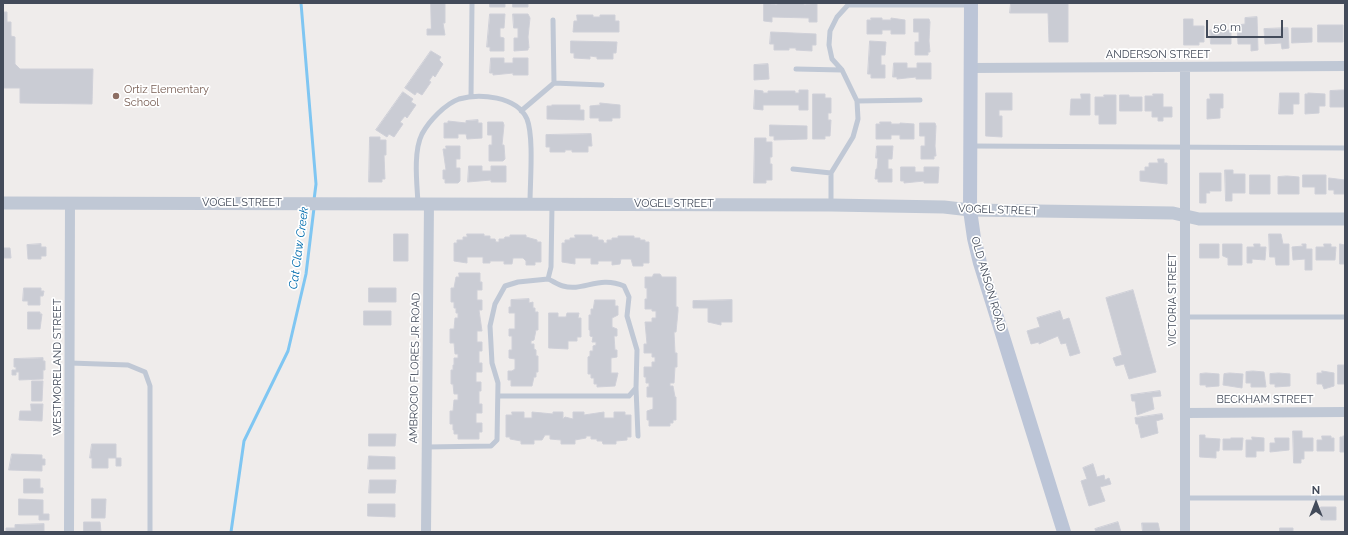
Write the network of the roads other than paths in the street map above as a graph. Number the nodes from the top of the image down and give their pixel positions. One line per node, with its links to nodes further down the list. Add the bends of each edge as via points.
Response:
1 (472, 3): 12 (lane)
2 (848, 4): 3 (lane); 9 (lane, via 830,30 829,45 832,59)
3 (971, 4): 6 (main road, OLD ANSON ROAD)
4 (553, 20): 10 (lane)
5 (1345, 66): 7 (street, ANDERSON STREET)
6 (971, 68): 7 (street, ANDERSON STREET); 16 (main road, OLD ANSON ROAD)
7 (1185, 68): 17 (street, VICTORIA STREET)
8 (796, 69): 9 (lane)
9 (842, 70): 14 (lane)
10 (554, 83): 11 (lane); 15 (lane)
11 (602, 85)
12 (471, 97): 15 (lane, via 504,98); 23 (lane, via 458,99 446,106 422,135 417,157)
13 (920, 100): 14 (lane)
14 (857, 101): 20 (lane, via 858,119 853,138)
15 (521, 111): 24 (lane, via 529,127)
16 (970, 146): 17 (lane); 27 (main road, OLD ANSON ROAD)
17 (1185, 148): 18 (lane); 28 (street, VICTORIA STREET)
18 (1345, 148)
19 (793, 169): 20 (lane)
20 (831, 173): 26 (lane)
21 (3, 203): 22 (street, VOGEL STREET)
22 (70, 203): 23 (street, VOGEL STREET); 33 (street, WESTMORELAND STREET)
23 (424, 203): 24 (street, VOGEL STREET); 39 (street, AMBROCIO FLORES JR ROAD)
24 (530, 203): 25 (street, VOGEL STREET)
25 (552, 203): 26 (street, VOGEL STREET); 30 (lane, via 551,267)
26 (831, 205): 27 (street, VOGEL STREET, via 944,207)
27 (970, 210): 28 (street, VOGEL STREET, via 1173,213); 45 (main road, OLD ANSON ROAD, via 980,263)
28 (1185, 216): 29 (street, VOGEL STREET, via 1199,219); 31 (street, VICTORIA STREET)
29 (1345, 219)
30 (548, 279): 34 (lane, via 563,286 615,282 624,286 629,297 627,316 637,350); 35 (lane, via 505,286 496,304 490,326 492,363 498,383)
31 (1186, 317): 32 (lane); 37 (street, VICTORIA STREET)
32 (1345, 317)
33 (70, 363): 42 (street, WESTMORELAND STREET); 43 (lane, via 128,365 145,372 150,386)
34 (636, 388): 35 (lane, via 629,396); 38 (lane)
35 (498, 396): 39 (lane, via 497,440 490,446)
36 (1345, 412): 37 (street, BECKHAM STREET)
37 (1186, 413): 40 (street, VICTORIA STREET)
38 (638, 436)
39 (427, 447): 44 (street, AMBROCIO FLORES JR ROAD)
40 (1185, 498): 41 (lane); 46 (street, VICTORIA STREET)
41 (1345, 498)
42 (69, 532)
43 (150, 532)
44 (426, 532)
45 (1064, 532)
46 (1185, 532)

